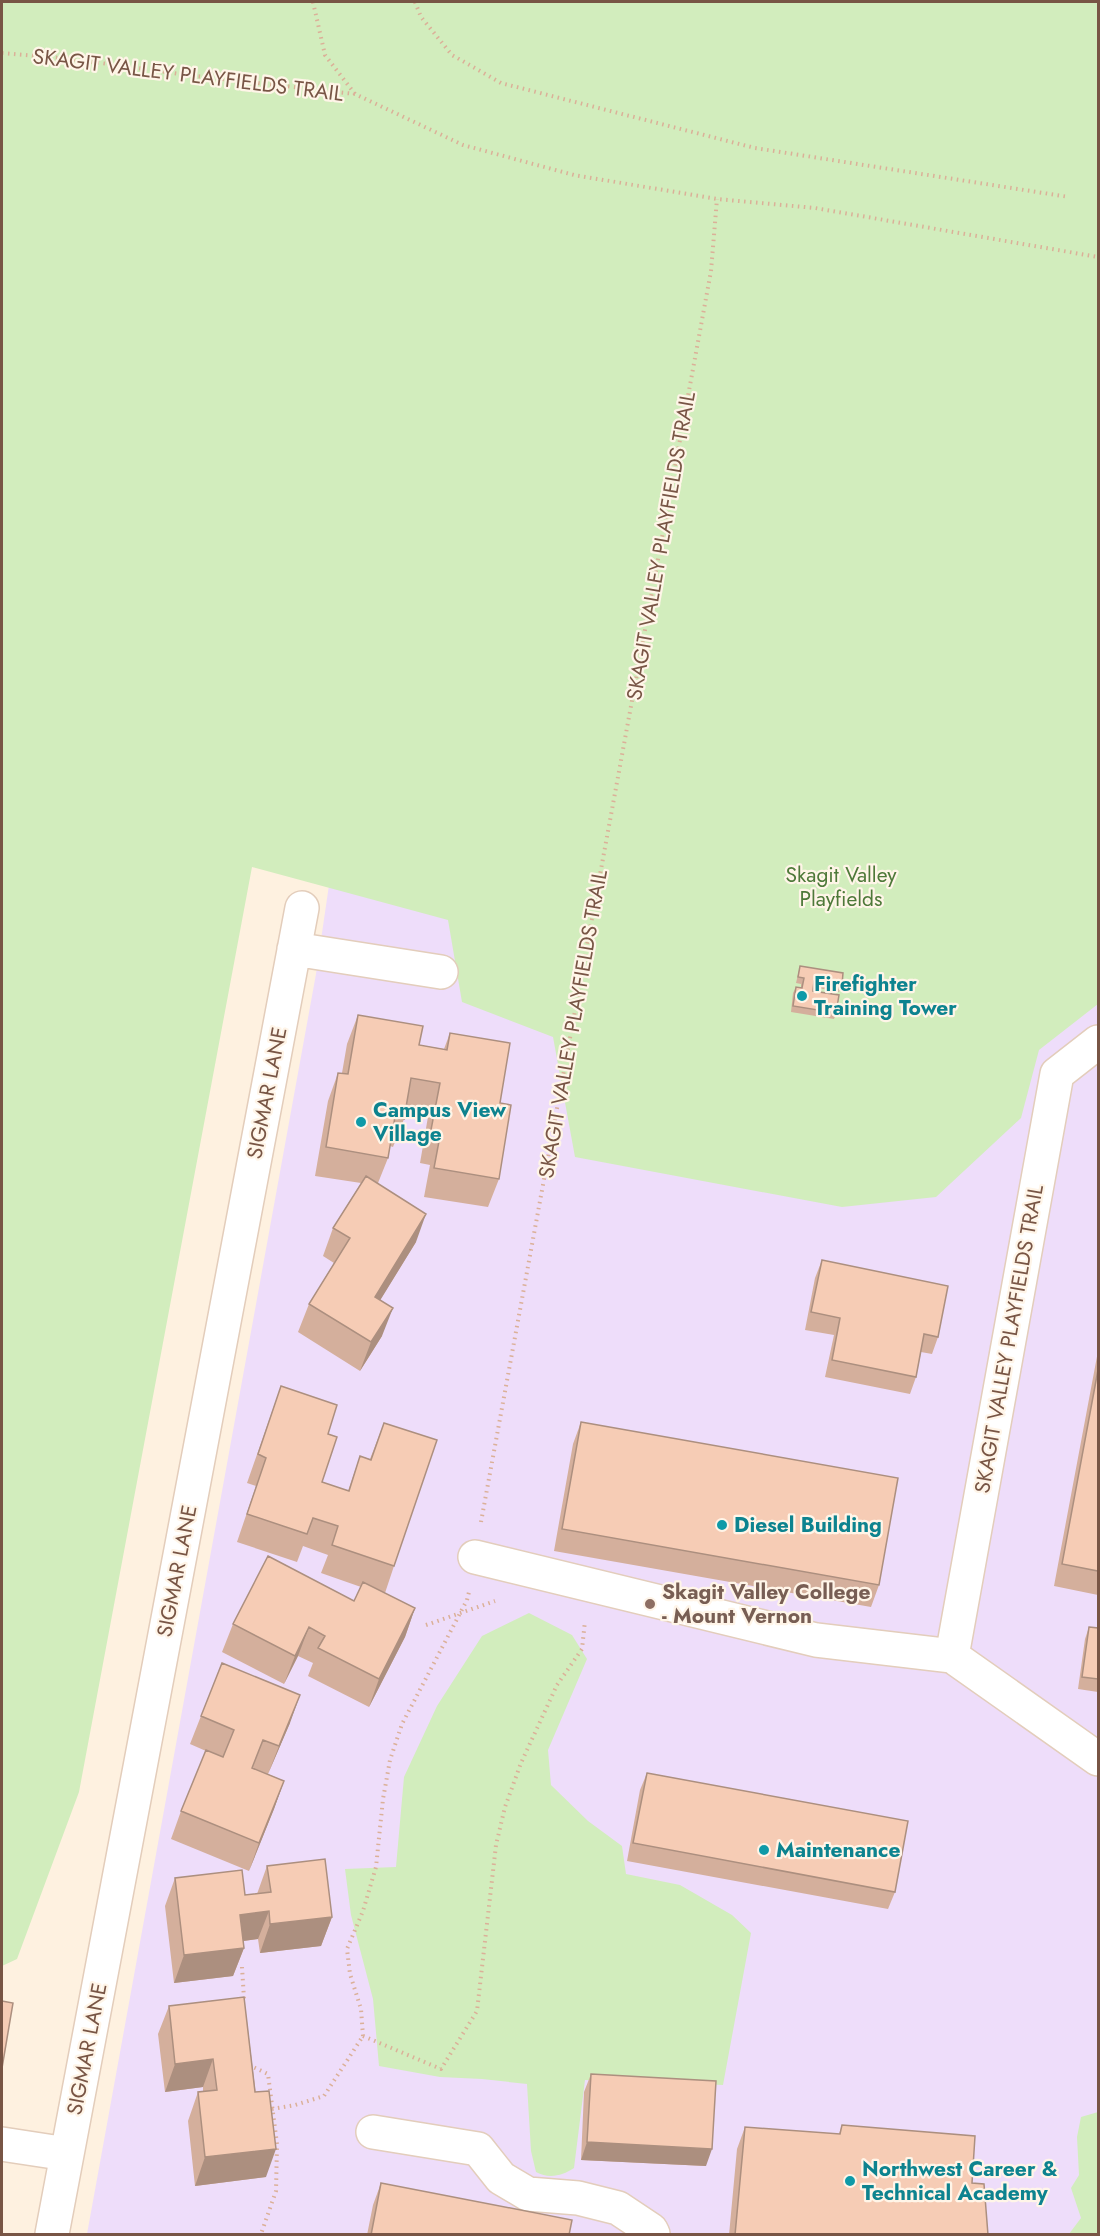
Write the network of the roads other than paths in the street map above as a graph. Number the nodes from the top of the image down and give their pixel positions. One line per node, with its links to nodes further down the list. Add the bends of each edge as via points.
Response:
1 (302, 908): 2 (street, SIGMAR LANE)
2 (294, 949): 3 (street); 10 (street, SIGMAR LANE)
3 (441, 972)
4 (1098, 1042): 6 (street, SKAGIT VALLEY PLAYFIELDS TRAIL, via 1057,1074)
5 (475, 1557): 6 (street, via 816,1640)
6 (952, 1656): 7 (street)
7 (1098, 1759)
8 (373, 2132): 12 (street, via 478,2149 501,2178 528,2194 578,2198 618,2208)
9 (2, 2144): 10 (street)
10 (68, 2154): 11 (street, SIGMAR LANE)
11 (52, 2235)
12 (653, 2235)

